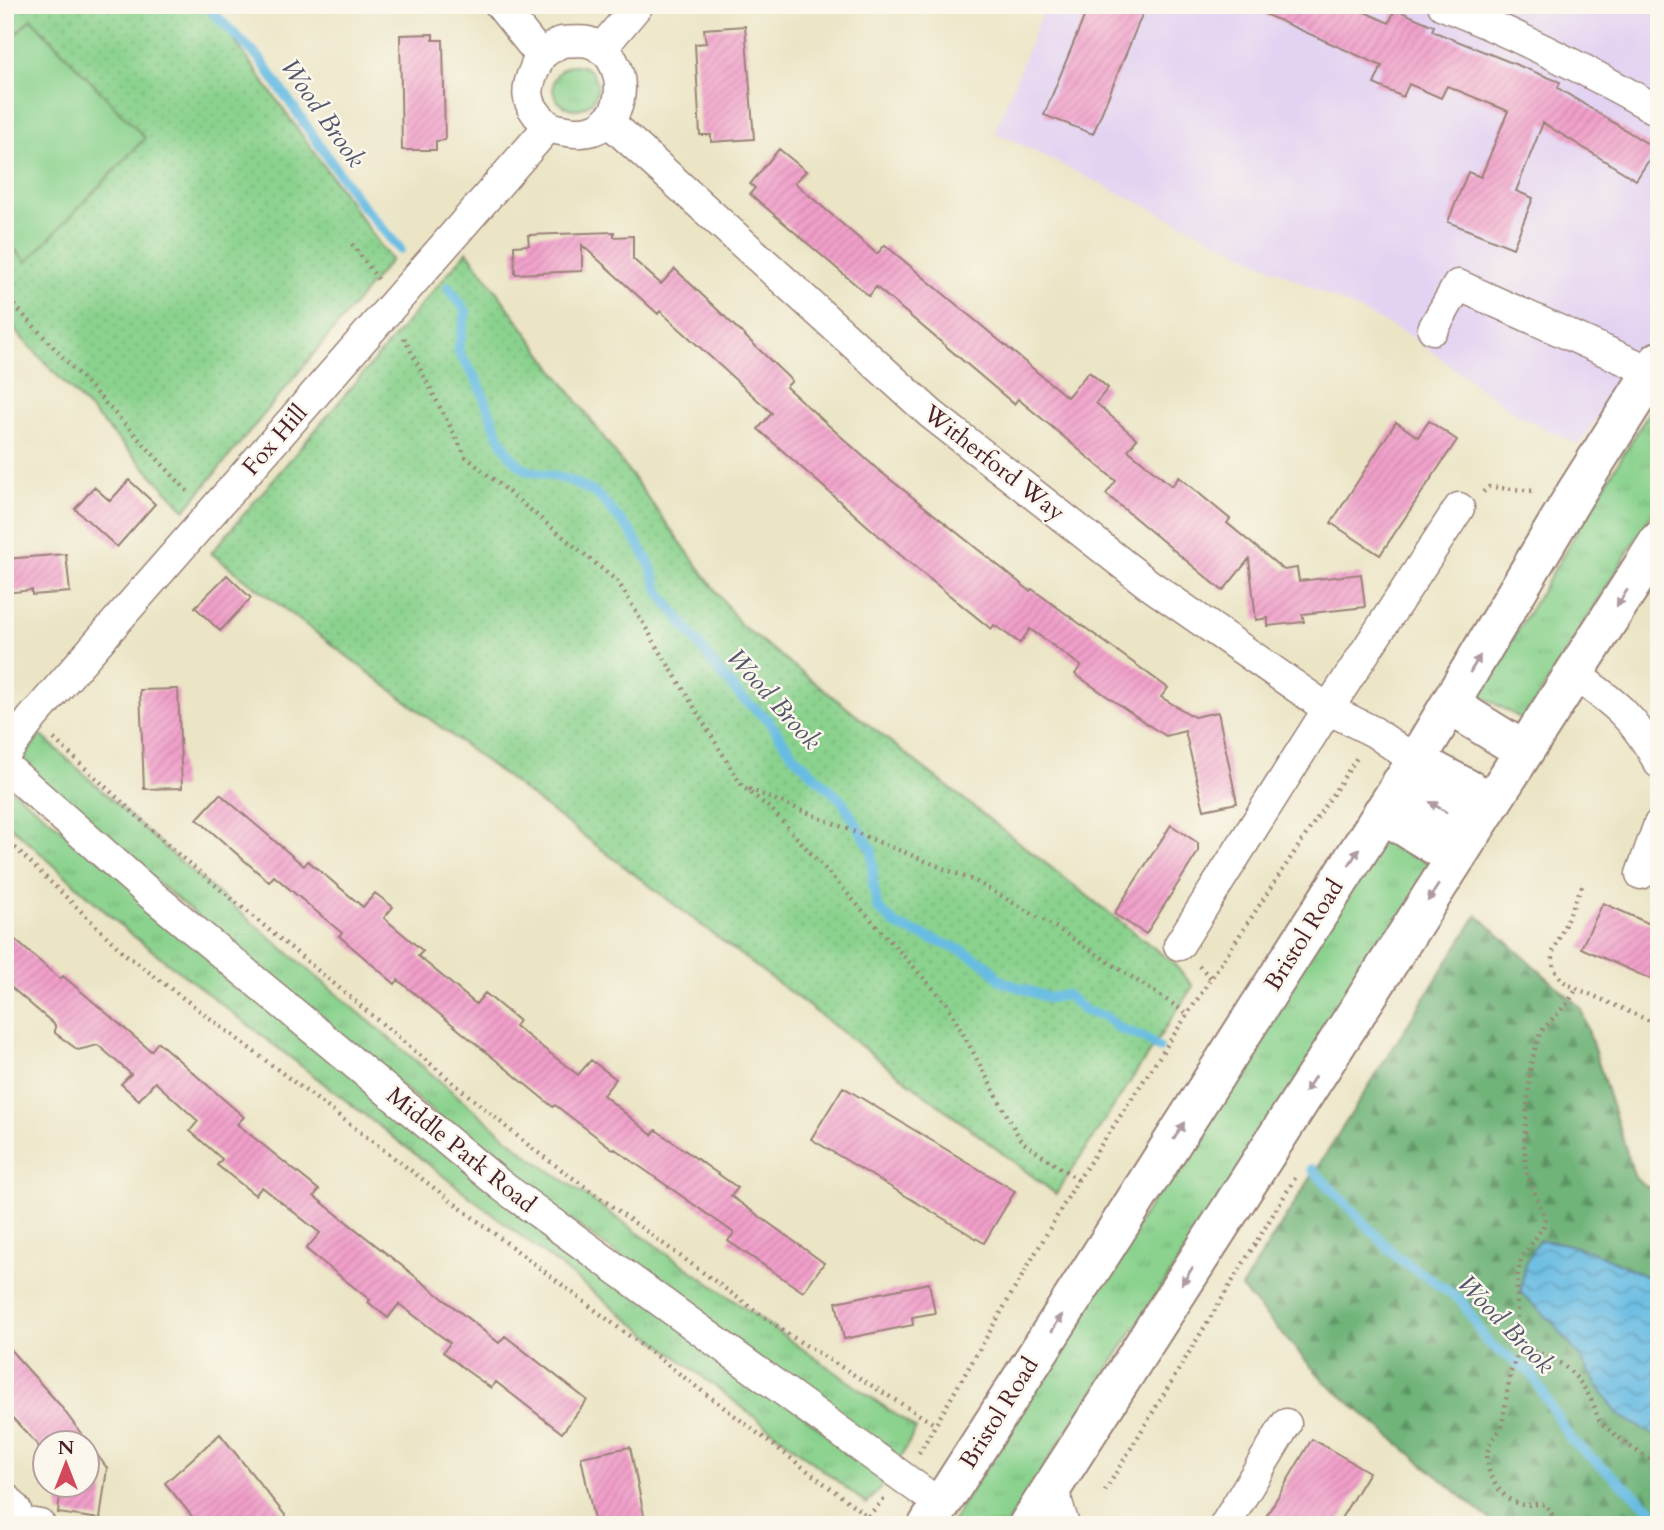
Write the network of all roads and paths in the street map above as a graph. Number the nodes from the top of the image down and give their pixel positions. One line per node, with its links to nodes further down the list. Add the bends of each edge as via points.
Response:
1 (500, 5): 5 (street)
2 (638, 5): 4 (street)
3 (1443, 5): 6 (street, via 1507,31)
4 (601, 49): 5 (street, via 589,42 561,42); 7 (street, via 614,62 620,79 620,102)
5 (540, 55): 8 (street, via 527,88 534,112)
6 (1659, 111)
7 (607, 120): 8 (street, via 598,130 582,133); 20 (street, Witherford Way, via 931,414 1147,583)
8 (548, 127): 11 (street, Fox Hill)
9 (352, 244): 11 (path)
10 (5, 295): 16 (path, via 194,499)
11 (392, 306): 16 (street, Fox Hill); 27 (path, via 466,457 618,582)
12 (1433, 329): 13 (street, via 1458,285)
13 (1655, 366): 14 (highway, Bristol Road)
14 (1575, 494): 15 (path, via 1489,488); 19 (highway, Bristol Road, one-way to 14)
15 (1459, 508): 20 (street)
16 (212, 512): 21 (street, Fox Hill)
17 (1659, 541): 18 (highway, one-way to 18)
18 (1574, 674): 23 (highway); 25 (street, via 1618,705 1639,728)
19 (1450, 705): 23 (highway); 28 (highway, Bristol Road)
20 (1328, 709): 22 (street, Witherford Way); 34 (street)
21 (32, 718): 24 (street, Fox Hill); 38 (path, via 179,855 533,1149 789,1335 936,1425)
22 (1374, 732): 28 (street, Witherford Way); 36 (path)
23 (1524, 751): 30 (highway)
24 (5, 754)
25 (1659, 763)
26 (5, 766): 42 (street, Middle Park Road, via 148,892 502,1186)
27 (742, 786): 36 (path, via 977,882); 38 (path, via 771,808 947,1004 1021,1141)
28 (1400, 786): 30 (highway); 30 (highway, one-way to 30); 42 (highway, Bristol Road, one-way to 28)
29 (1659, 824): 32 (street)
30 (1474, 830): 43 (highway, one-way to 43, via 1052,1486)
31 (5, 838): 44 (path, via 125,954)
32 (1650, 863)
33 (1582, 886): 35 (path, via 1552,964 1558,977)
34 (1179, 946)
35 (1577, 988): 37 (path); 39 (path, via 1540,1033 1531,1064 1526,1171 1545,1218 1521,1259 1517,1279)
36 (1188, 1014): 38 (path)
37 (1659, 1025)
38 (1078, 1180)
39 (1520, 1352): 41 (path, via 1537,1352 1576,1375 1598,1420); 46 (path, via 1510,1374 1502,1426 1488,1452 1494,1484 1519,1504 1546,1505)
40 (1286, 1424): 45 (street)
41 (1659, 1465)
42 (935, 1515)
43 (1041, 1523)
44 (879, 1525)
45 (1225, 1525)
46 (1562, 1525)

